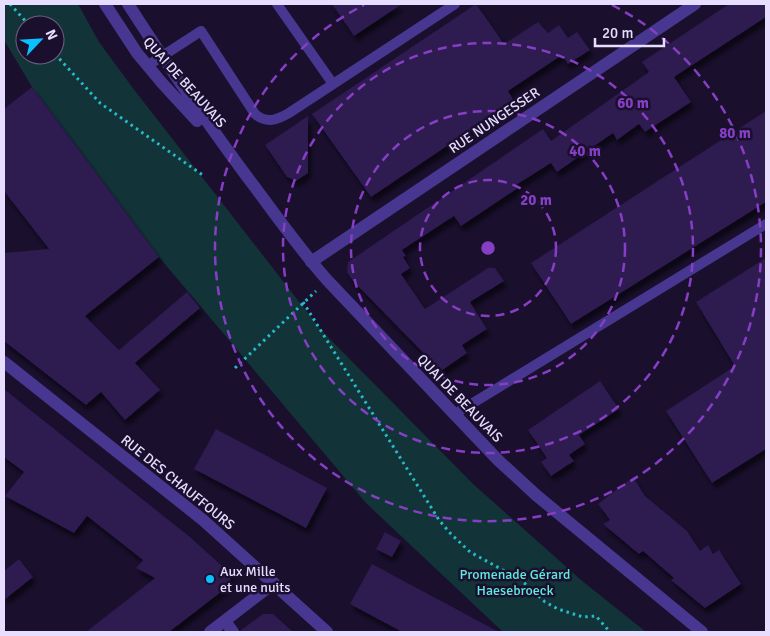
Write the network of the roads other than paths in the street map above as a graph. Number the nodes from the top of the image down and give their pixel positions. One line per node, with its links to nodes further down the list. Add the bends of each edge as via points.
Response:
1 (105, 4): 7 (street, QUAI DE BEAUVAIS)
2 (128, 4): 6 (street, QUAI DE BEAUVAIS)
3 (276, 4): 8 (lane)
4 (454, 4): 8 (lane)
5 (695, 4): 11 (street, RUE NUNGESSER)
6 (162, 57): 7 (lane); 8 (lane, via 201,31 255,114 266,121 282,117); 9 (street, QUAI DE BEAUVAIS)
7 (147, 66): 9 (street, QUAI DE BEAUVAIS)
8 (332, 84)
9 (229, 153): 11 (street, QUAI DE BEAUVAIS)
10 (766, 224): 13 (lane)
11 (311, 262): 13 (street, QUAI DE BEAUVAIS)
12 (4, 362): 14 (street, RUE DES CHAUFFOURS, via 203,520)
13 (455, 414): 19 (street, QUAI DE BEAUVAIS, via 536,495)
14 (274, 583): 15 (street); 18 (street, RUE DES CHAUFFOURS)
15 (225, 621): 16 (street); 17 (street)
16 (210, 632)
17 (234, 632)
18 (327, 632)
19 (702, 632)

